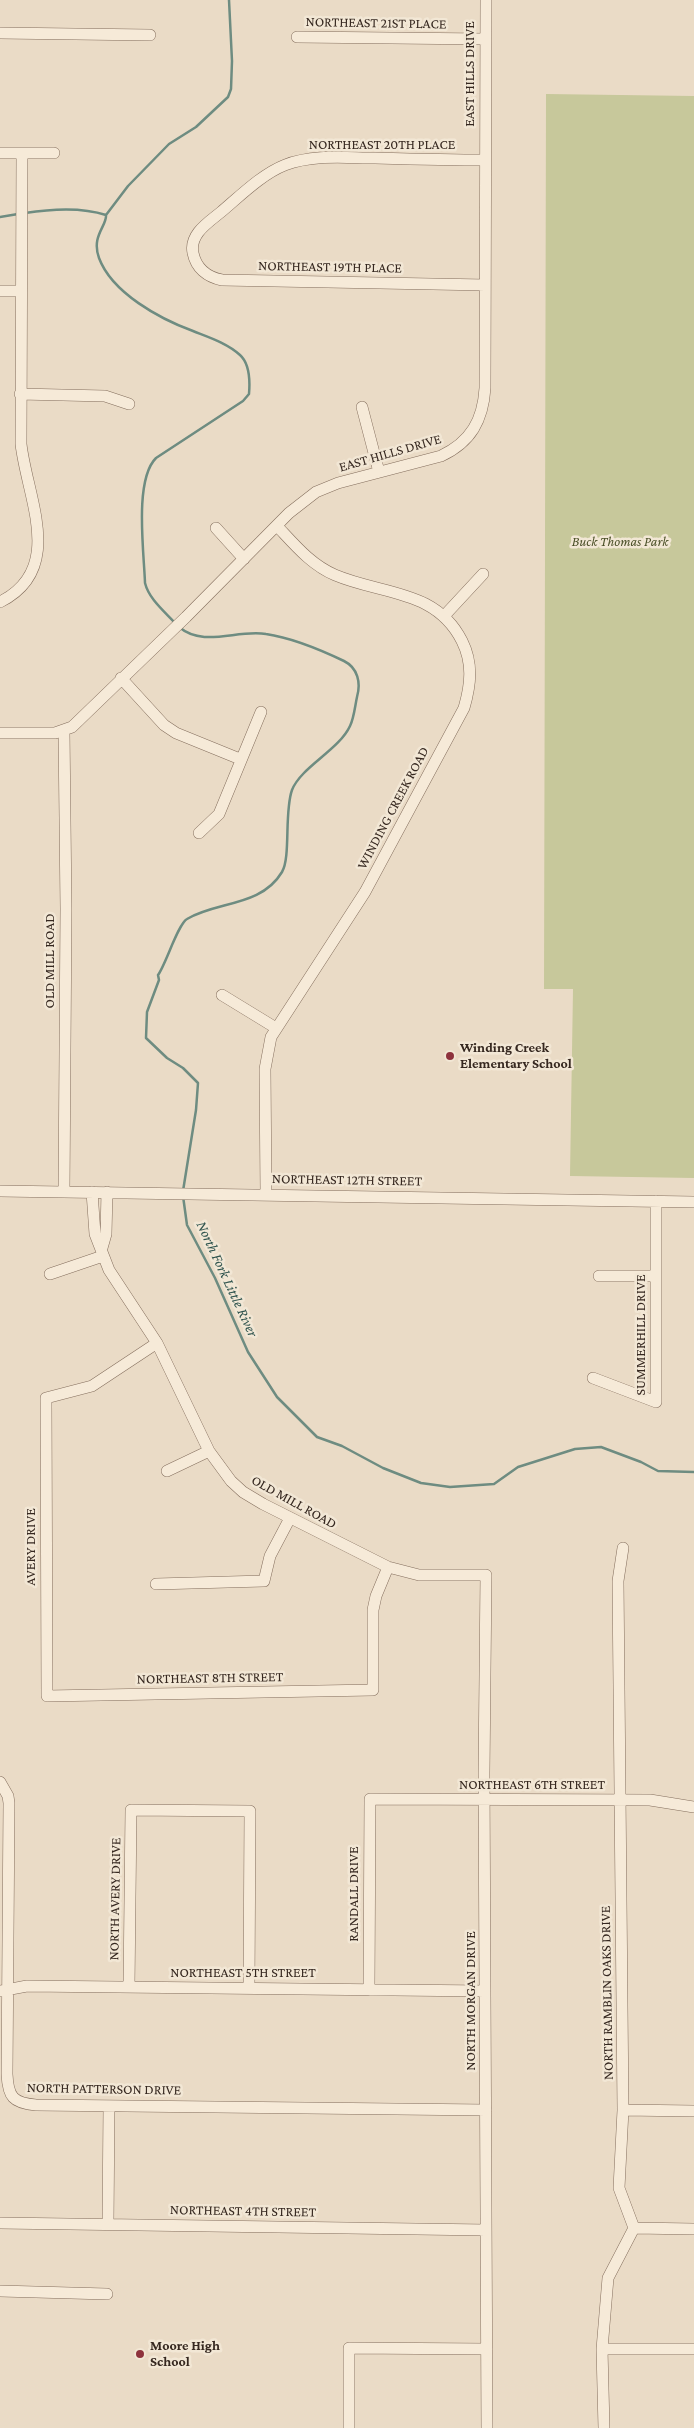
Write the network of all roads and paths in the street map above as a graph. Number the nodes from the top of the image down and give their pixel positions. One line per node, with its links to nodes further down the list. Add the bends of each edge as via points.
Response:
1 (486, 0): 5 (street, EAST HILLS DRIVE)
2 (0, 33): 3 (street)
3 (150, 35)
4 (297, 37): 5 (street, NORTHEAST 21ST PLACE)
5 (485, 39): 9 (street, EAST HILLS DRIVE)
6 (0, 153): 7 (street)
7 (22, 153): 8 (street); 13 (street)
8 (54, 153)
9 (485, 160): 10 (street, NORTHEAST 20TH PLACE, via 315,158 286,165 266,176 206,225 196,237); 11 (street, EAST HILLS DRIVE)
10 (193, 248): 11 (street, NORTHEAST 19TH PLACE, via 200,268 222,280)
11 (485, 285): 17 (street, EAST HILLS DRIVE, via 484,404 475,430 455,449 441,456)
12 (0, 291): 13 (street)
13 (20, 291): 14 (street)
14 (20, 394): 15 (street, via 105,396); 22 (street, via 22,461 38,526 39,544 36,561 26,581)
15 (130, 404)
16 (362, 407): 17 (street)
17 (379, 472): 18 (street, EAST HILLS DRIVE, via 321,490)
18 (277, 526): 20 (street, EAST HILLS DRIVE); 23 (street, WINDING CREEK ROAD, via 309,558 334,574 416,600)
19 (216, 528): 20 (street)
20 (244, 559): 24 (street, EAST HILLS DRIVE)
21 (483, 574): 23 (street)
22 (0, 602)
23 (445, 615): 31 (street, WINDING CREEK ROAD, via 463,644 470,666 470,686 464,708 365,892)
24 (121, 678): 26 (street, EAST HILLS DRIVE); 28 (street, via 164,725)
25 (261, 712): 28 (street)
26 (64, 731): 27 (street); 33 (street, OLD MILL ROAD)
27 (0, 733)
28 (240, 759): 29 (street, via 219,814)
29 (200, 833)
30 (222, 995): 31 (street)
31 (276, 1028): 36 (street, WINDING CREEK ROAD, via 265,1069)
32 (0, 1191): 33 (street, NORTHEAST 12TH STREET)
33 (64, 1192): 34 (street, NORTHEAST 12TH STREET)
34 (92, 1192): 35 (street, NORTHEAST 12TH STREET); 39 (street, OLD MILL ROAD, via 95,1234)
35 (107, 1192): 36 (street, NORTHEAST 12TH STREET); 39 (street)
36 (266, 1194): 37 (street, NORTHEAST 12TH STREET)
37 (656, 1201): 38 (street, NORTHEAST 12TH STREET); 42 (street, SUMMERHILL DRIVE)
38 (694, 1202)
39 (102, 1252): 40 (street); 43 (street, OLD MILL ROAD, via 118,1285)
40 (50, 1274)
41 (599, 1276): 42 (street)
42 (656, 1276): 44 (street, SUMMERHILL DRIVE, via 656,1402)
43 (157, 1343): 45 (street, OLD MILL ROAD); 52 (street, AVERY DRIVE, via 92,1386 46,1398)
44 (593, 1378)
45 (210, 1451): 46 (street); 47 (street, OLD MILL ROAD, via 243,1492)
46 (167, 1471)
47 (290, 1518): 49 (street, OLD MILL ROAD); 51 (street, via 270,1556 264,1581)
48 (623, 1548): 56 (street, NORTH RAMBLIN OAKS DRIVE, via 618,1581)
49 (388, 1567): 50 (street, OLD MILL ROAD, via 419,1575); 52 (street, NORTHEAST 8TH STREET, via 373,1610 373,1690)
50 (486, 1575): 55 (street, NORTH MORGAN DRIVE)
51 (156, 1584)
52 (47, 1696)
53 (0, 1782): 58 (street, NORTH PATTERSON DRIVE, via 9,1803)
54 (370, 1799): 55 (street, NORTHEAST 6TH STREET); 62 (street, RANDALL DRIVE)
55 (486, 1800): 56 (street, NORTHEAST 6TH STREET); 63 (street, NORTH MORGAN DRIVE)
56 (619, 1801): 57 (street, NORTHEAST 6TH STREET, via 668,1801); 66 (street, NORTH RAMBLIN OAKS DRIVE)
57 (694, 1807)
58 (5, 1855): 61 (street, NORTH PATTERSON DRIVE)
59 (129, 1987): 60 (street, NORTHEAST 5TH STREET); 60 (street, NORTH AVERY DRIVE, via 131,1810 250,1811); 61 (street, NORTHEAST 5TH STREET, via 27,1986)
60 (250, 1988): 62 (street, NORTHEAST 5TH STREET)
61 (4, 1990): 64 (street, NORTH PATTERSON DRIVE, via 8,2085 13,2099 36,2105)
62 (369, 1990): 63 (street, NORTHEAST 5TH STREET)
63 (486, 1991): 65 (street, NORTH MORGAN DRIVE)
64 (109, 2106): 65 (street, NORTH PATTERSON DRIVE); 69 (street)
65 (486, 2110): 72 (street, NORTH MORGAN DRIVE)
66 (623, 2110): 67 (street); 70 (street, NORTH RAMBLIN OAKS DRIVE, via 619,2188)
67 (694, 2111)
68 (0, 2224): 69 (street, NORTHEAST 4TH STREET)
69 (108, 2224): 72 (street, NORTHEAST 4TH STREET)
70 (634, 2228): 71 (street); 76 (street, via 608,2278)
71 (694, 2228)
72 (486, 2230): 75 (street, NORTH MORGAN DRIVE)
73 (0, 2291): 74 (street)
74 (108, 2294)
75 (487, 2349): 78 (street, via 349,2348); 79 (street, NORTH MORGAN DRIVE)
76 (602, 2349): 77 (street); 80 (street)
77 (694, 2349)
78 (349, 2428)
79 (488, 2428)
80 (604, 2428)

